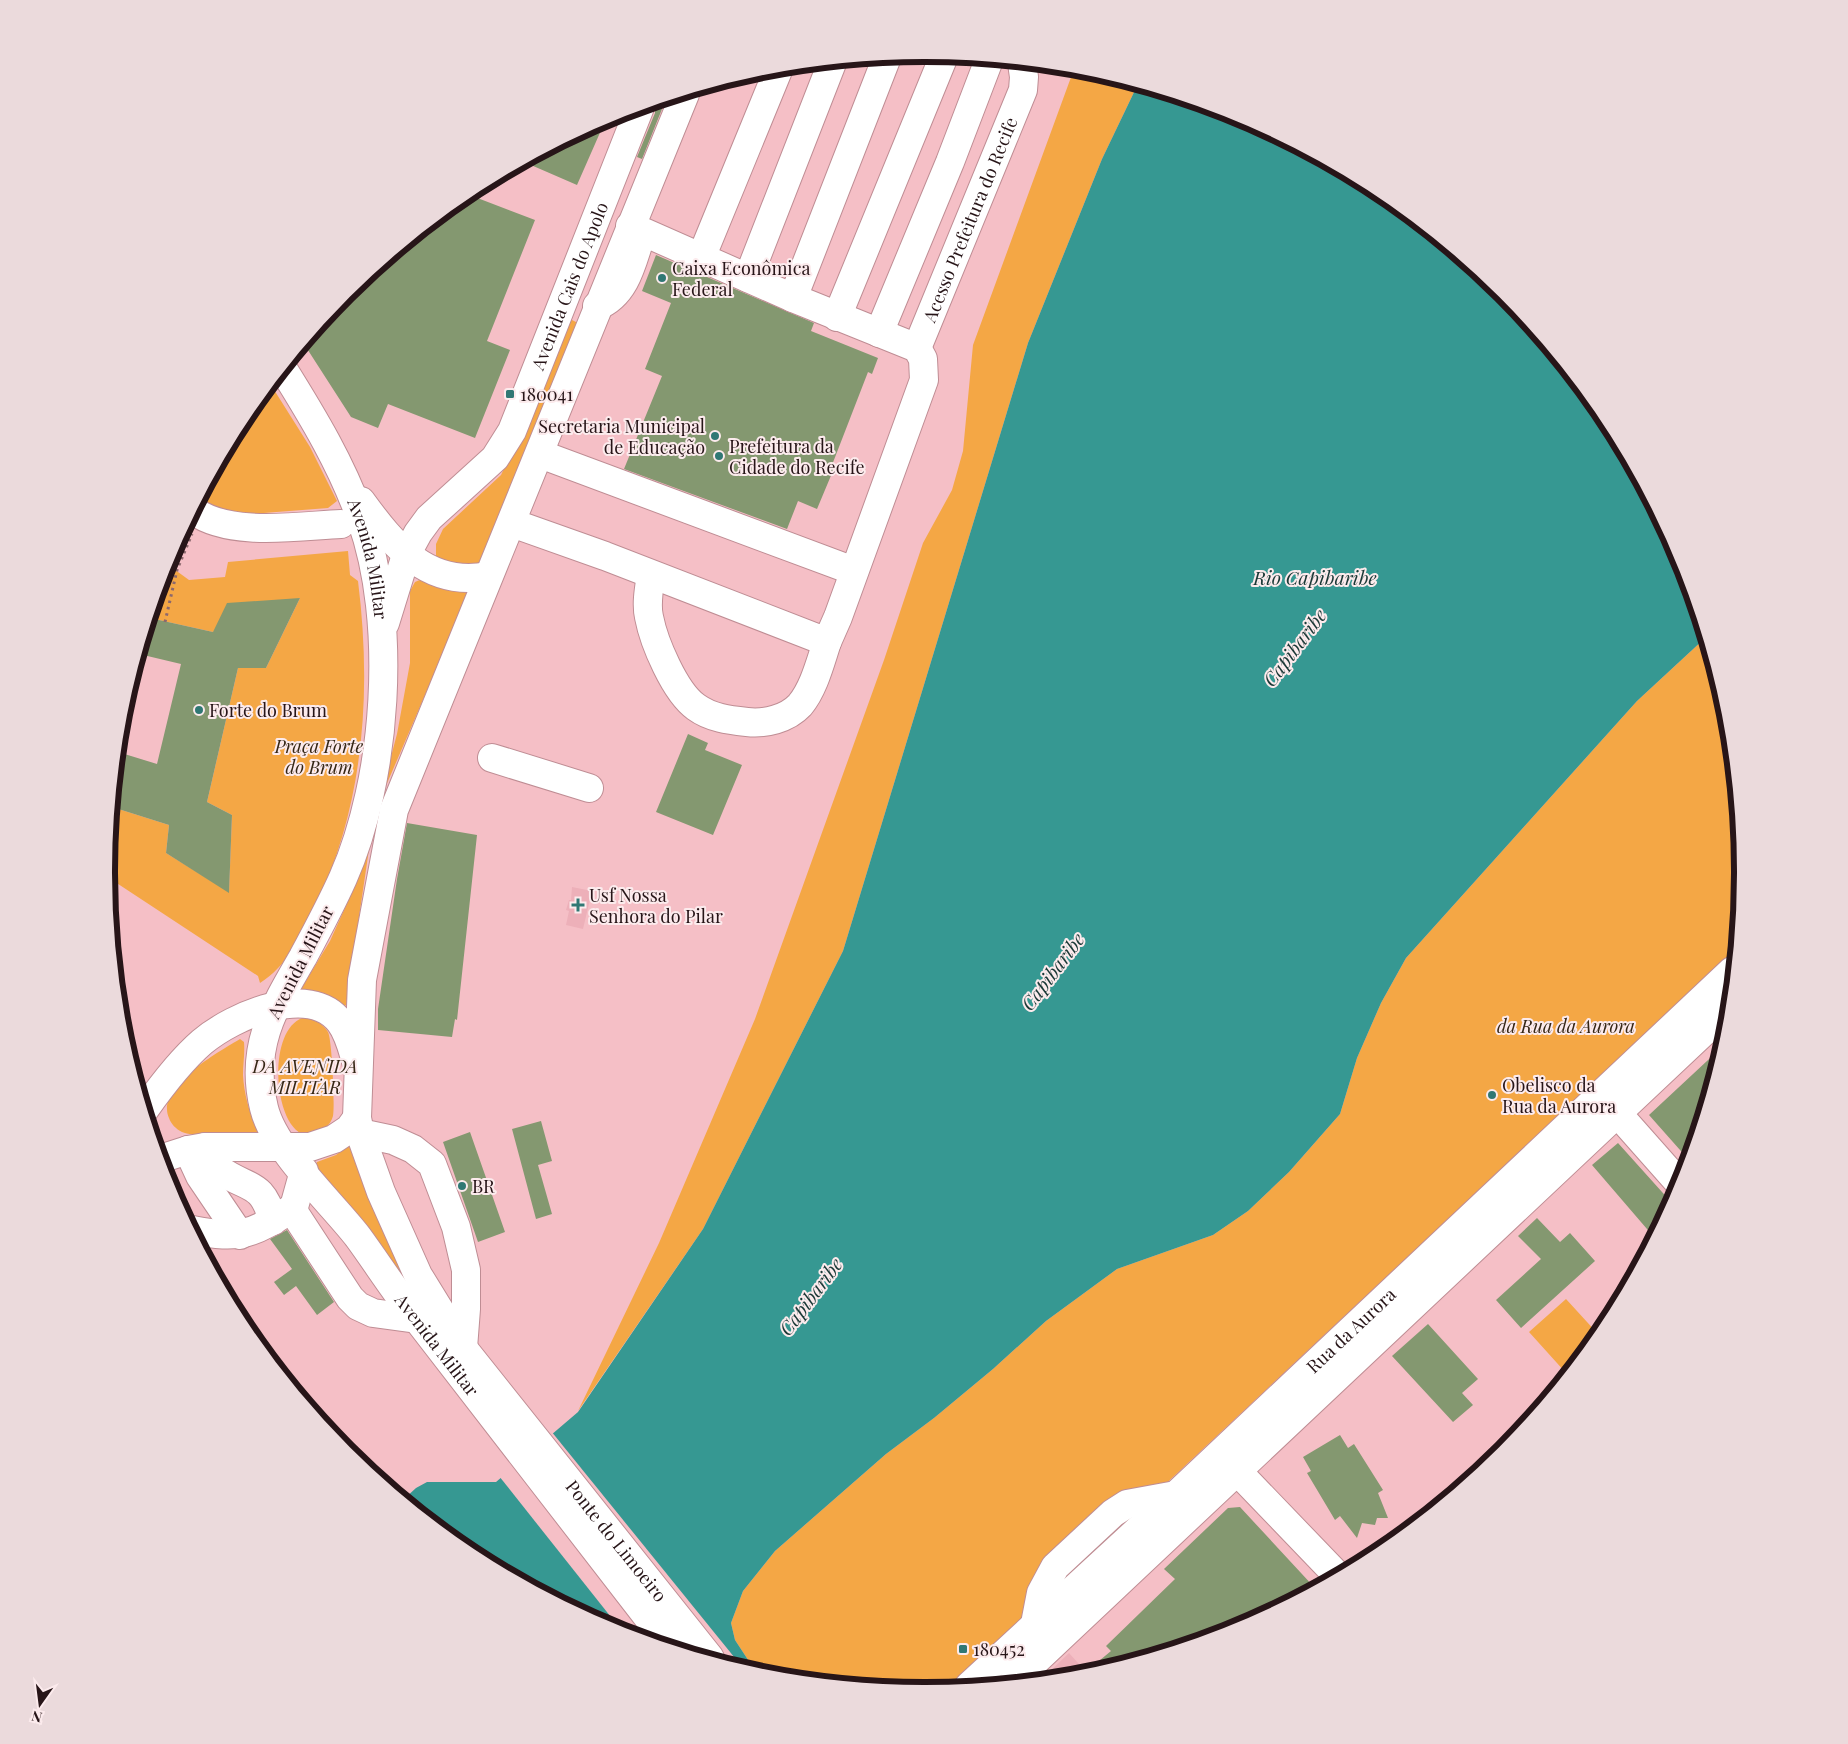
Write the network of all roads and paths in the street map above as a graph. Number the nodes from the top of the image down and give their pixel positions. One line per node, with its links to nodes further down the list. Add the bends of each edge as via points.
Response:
1 (884, 63): 12 (main road)
2 (941, 63): 13 (main road)
3 (987, 65): 14 (main road)
4 (830, 68): 11 (main road)
5 (1023, 68): 15 (main road, Acesso Prefeitura do Recife, via 1024,90)
6 (776, 76): 10 (main road)
7 (683, 99): 9 (main road, Avenida Cais do Apolo)
8 (637, 115): 23 (main road, Avenida Cais do Apolo, via 512,431 495,458 429,518)
9 (636, 229): 10 (main road); 17 (main road, Avenida Cais do Apolo, via 597,306)
10 (701, 258): 11 (main road)
11 (748, 278): 12 (main road)
12 (794, 298): 13 (main road)
13 (837, 316): 14 (main road)
14 (879, 333): 15 (main road)
15 (920, 354): 24 (main road, via 924,380)
16 (286, 374): 18 (main road, Avenida Militar)
17 (540, 454): 20 (main road, Avenida Cais do Apolo); 24 (main road)
18 (346, 480): 23 (main road, Avenida Militar); 28 (main road, Avenida Militar, via 363,524)
19 (198, 513): 21 (main road, via 233,526 268,529)
20 (512, 523): 25 (main road); 26 (main road, Avenida Cais do Apolo)
21 (341, 524)
22 (192, 527): 27 (path, via 177,570)
23 (406, 555): 26 (main road, Avenida Militar, via 435,572 453,578 471,580); 28 (main road, Avenida Cais do Apolo)
24 (854, 571): 29 (main road)
25 (651, 575): 29 (main road); 29 (main road, via 648,616 661,650 676,684 695,706 710,715 760,723 782,718 799,706 808,693)
26 (488, 576): 35 (main road, Avenida Militar, via 394,810 362,980)
27 (165, 622)
28 (382, 631): 33 (main road, Avenida Militar, via 383,681 378,743 365,814 344,877)
29 (827, 642)
30 (492, 758): 31 (main road)
31 (589, 788)
32 (1727, 975): 55 (main road, Rua da Aurora, via 1176,1496)
33 (274, 1007): 35 (main road, via 288,1003 324,1008 340,1022); 36 (main road, via 239,1018 202,1042 169,1076); 39 (main road, Avenida Militar, via 261,1045 259,1082 264,1112)
34 (1720, 1016): 37 (main road, Rua da Aurora)
35 (358, 1068): 38 (main road, Avenida Militar)
36 (149, 1104)
37 (1618, 1114): 43 (main road); 50 (main road, Rua da Aurora)
38 (359, 1126): 39 (main road, via 334,1139 310,1146); 48 (main road, Avenida Militar, via 381,1192 418,1275); 48 (main road, via 413,1149 432,1164 456,1226 466,1270)
39 (281, 1145): 41 (main road); 42 (main road, Avenida Militar)
40 (167, 1159): 41 (main road)
41 (203, 1161): 44 (main road, via 252,1186); 46 (main road)
42 (304, 1171): 44 (main road); 47 (main road, Avenida Militar, via 355,1233)
43 (1674, 1177)
44 (284, 1214): 46 (main road); 47 (main road, via 300,1224 358,1306 373,1312)
45 (199, 1231): 46 (main road)
46 (240, 1235)
47 (417, 1319): 49 (main road, Avenida Militar)
48 (463, 1348): 49 (main road, Avenida Militar)
49 (515, 1429): 52 (main road, Ponte do Limoeiro); 53 (main road, Ponte do Limoeiro)
50 (1238, 1472): 51 (main road); 54 (main road, Rua da Aurora)
51 (1332, 1571)
52 (665, 1639)
53 (704, 1651)
54 (1019, 1676)
55 (975, 1680)

